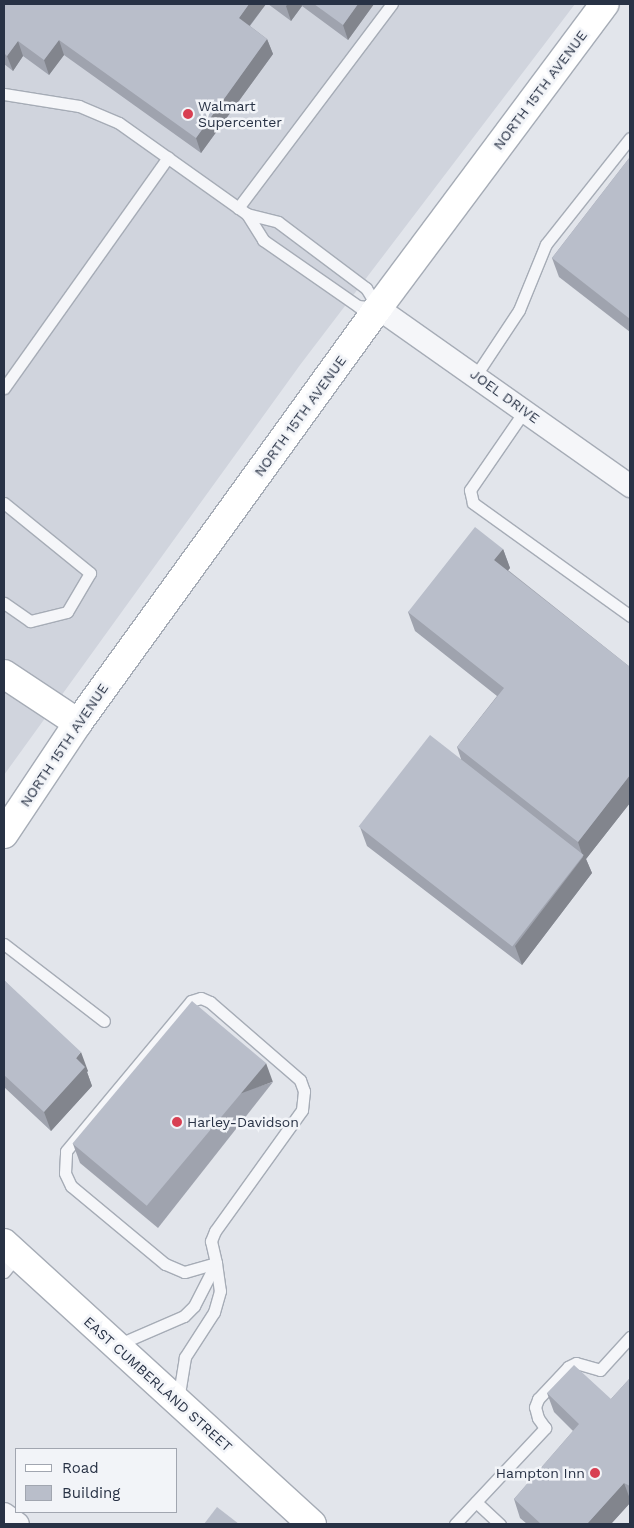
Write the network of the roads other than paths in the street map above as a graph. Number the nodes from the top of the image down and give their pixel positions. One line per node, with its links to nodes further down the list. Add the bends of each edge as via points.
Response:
1 (392, 4): 6 (lane)
2 (605, 4): 7 (main road, NORTH 15TH AVENUE)
3 (4, 94): 5 (lane, via 80,106 119,123)
4 (630, 138): 8 (lane, via 546,244 519,310)
5 (168, 157): 6 (lane); 9 (lane)
6 (242, 211): 7 (lane, via 278,222 366,288); 7 (lane, via 263,240 358,306)
7 (378, 308): 8 (street, JOEL DRIVE); 16 (main road, NORTH 15TH AVENUE)
8 (476, 375): 10 (street, JOEL DRIVE)
9 (4, 388)
10 (525, 410): 11 (street, JOEL DRIVE); 14 (lane, via 470,490 473,503)
11 (630, 486)
12 (4, 503): 13 (lane, via 90,573 67,612 30,621)
13 (4, 603)
14 (630, 616)
15 (4, 674): 16 (main road)
16 (78, 723): 17 (main road, NORTH 15TH AVENUE)
17 (4, 834)
18 (4, 944): 19 (lane)
19 (104, 1021)
20 (8, 1257): 23 (main road, EAST CUMBERLAND STREET)
21 (216, 1262): 21 (lane, via 184,1272 165,1264 71,1186 65,1173 66,1152 191,1001 201,998 210,1002 300,1080 304,1091 302,1110 215,1231 211,1242); 23 (lane, via 194,1306 184,1316); 24 (lane, via 220,1291 214,1312 185,1358)
22 (630, 1337): 25 (lane, via 600,1370 576,1363 568,1367 538,1399 535,1407 545,1428)
23 (116, 1346): 24 (main road, EAST CUMBERLAND STREET)
24 (178, 1402): 28 (main road, EAST CUMBERLAND STREET)
25 (476, 1502): 29 (lane); 30 (lane)
26 (4, 1514): 27 (street)
27 (18, 1524)
28 (312, 1524)
29 (455, 1524)
30 (500, 1524)

